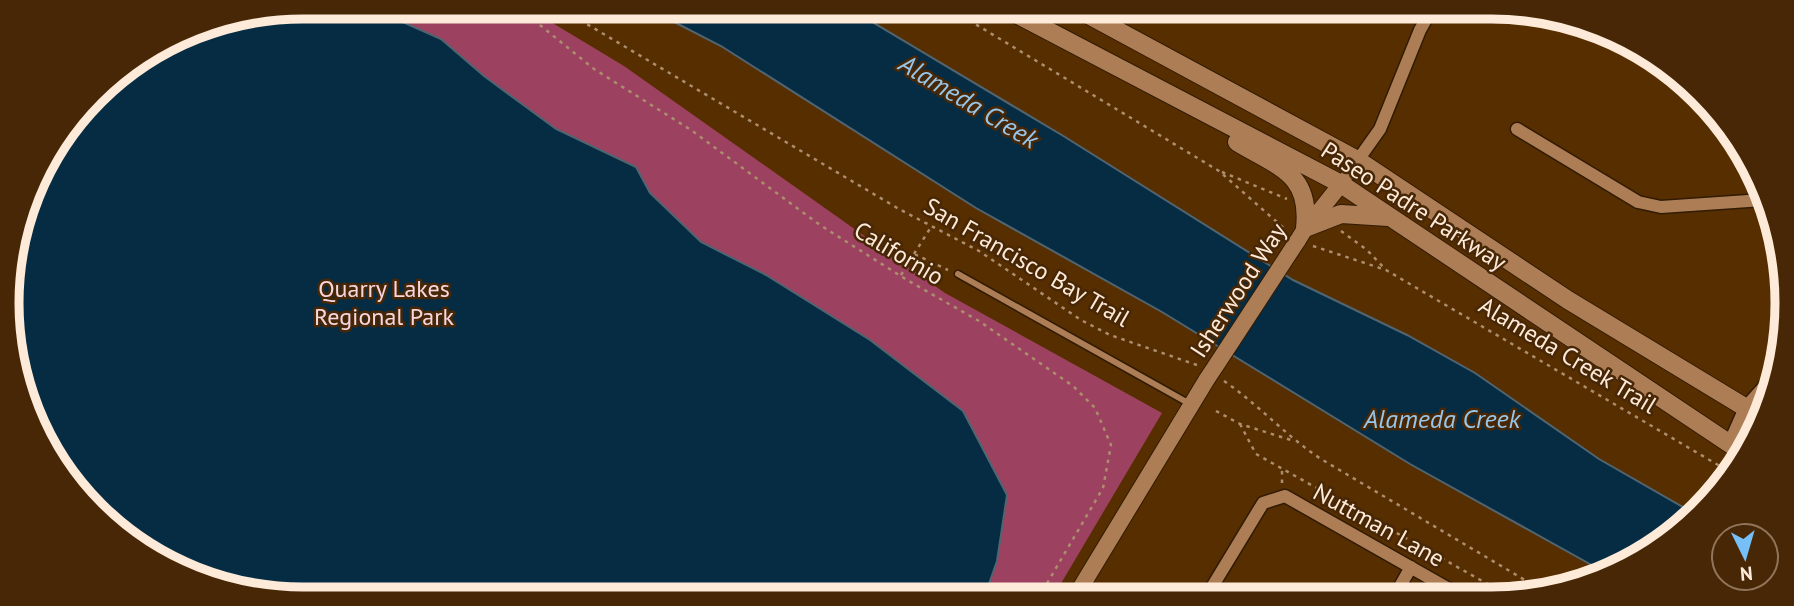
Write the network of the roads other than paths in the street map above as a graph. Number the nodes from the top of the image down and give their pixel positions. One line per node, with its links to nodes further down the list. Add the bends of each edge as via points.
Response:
1 (1026, 19): 4 (main road, Paseo Padre Parkway)
2 (1096, 19): 6 (main road, Paseo Padre Parkway)
3 (1426, 19): 6 (street, Isherwood Way, via 1380,129)
4 (1191, 106): 7 (main road, Paseo Padre Parkway); 10 (main road, via 1292,176 1304,191)
5 (1517, 129): 8 (street, via 1638,202 1661,207)
6 (1359, 161): 7 (street, Isherwood Way); 14 (main road, Paseo Padre Parkway, via 1567,300)
7 (1341, 184): 9 (main road, Paseo Padre Parkway); 10 (street, Isherwood Way)
8 (1756, 201)
9 (1391, 217): 10 (main road, via 1341,214); 16 (main road, Paseo Padre Parkway)
10 (1304, 230): 13 (street, Isherwood Way)
11 (958, 274): 13 (lane)
12 (1761, 390): 14 (street)
13 (1191, 405): 19 (street, Isherwood Way)
14 (1745, 408): 15 (main road, Paseo Padre Parkway); 16 (street)
15 (1753, 412)
16 (1729, 444): 17 (main road, Paseo Padre Parkway)
17 (1735, 448)
18 (1411, 567): 20 (street, Nuttman Lane, via 1285,496 1263,503); 21 (street); 22 (street, Nuttman Lane)
19 (1081, 587)
20 (1212, 587)
21 (1400, 587)
22 (1446, 587)

